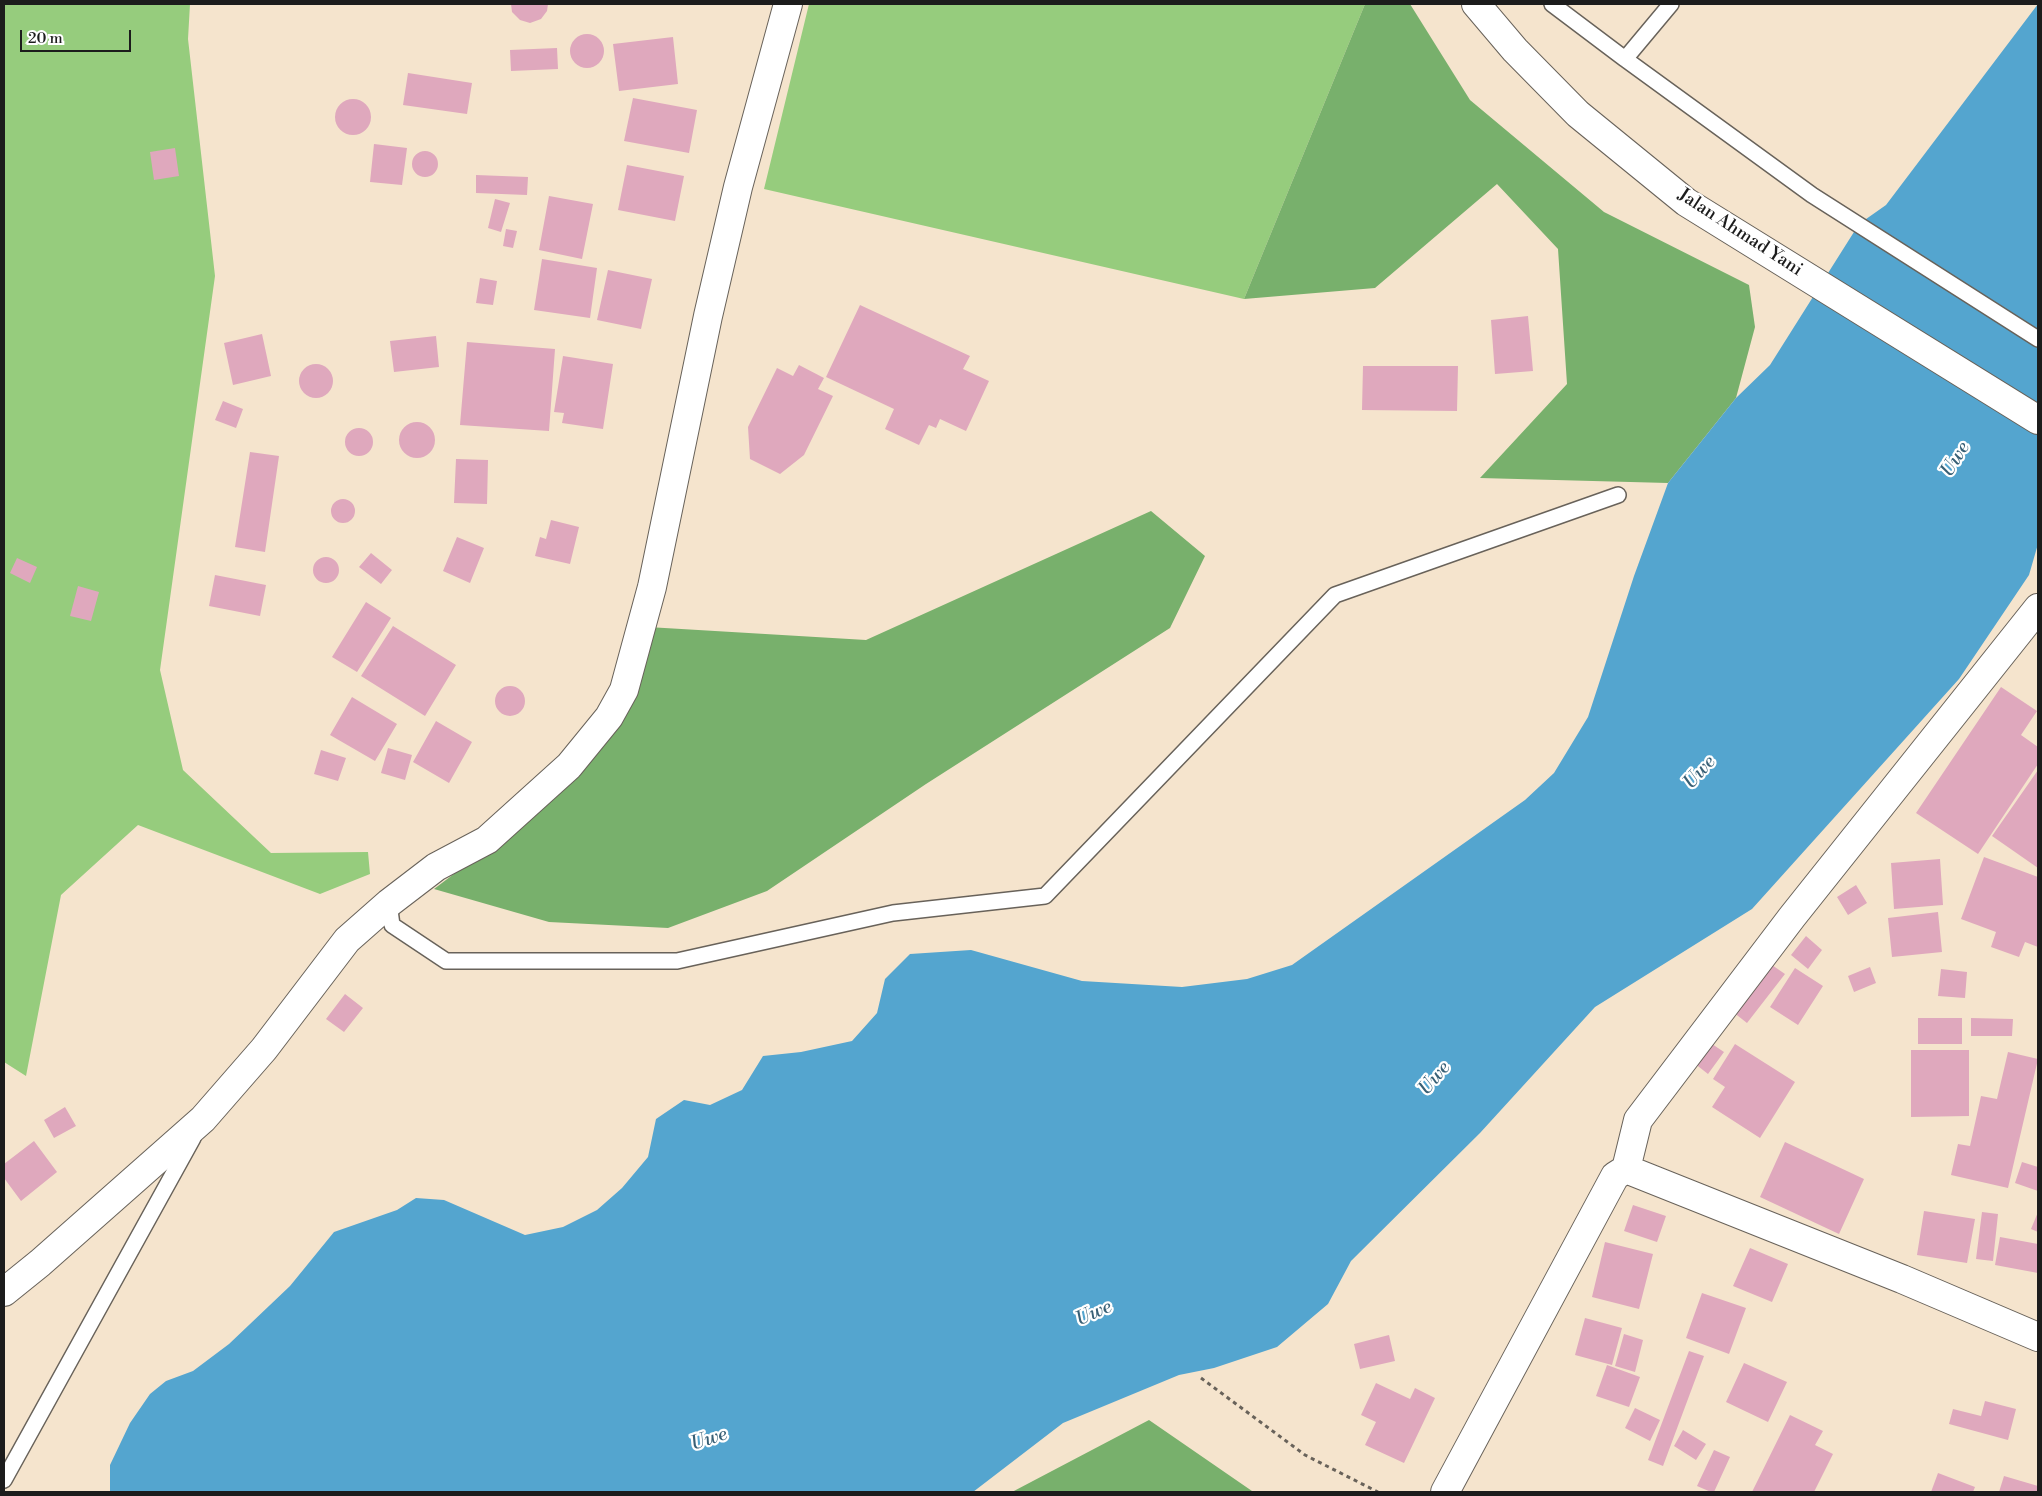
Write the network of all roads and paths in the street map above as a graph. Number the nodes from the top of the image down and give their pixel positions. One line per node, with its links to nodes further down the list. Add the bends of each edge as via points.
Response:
1 (788, 4): 10 (street, via 738,187 652,588 624,690 610,717 569,766 487,840 436,867)
2 (1476, 4): 7 (street, Jalan Ahmad Yani, via 1515,50 1578,114 1686,202)
3 (1552, 4): 5 (lane)
4 (1672, 4): 5 (lane)
5 (1625, 60): 6 (lane, via 1812,195)
6 (2038, 339)
7 (2038, 420)
8 (1618, 495): 10 (lane, via 1335,595 1045,896 893,913 677,962 446,961 392,925)
9 (2038, 608): 12 (street, via 1792,917 1638,1120)
10 (389, 903): 11 (street, via 346,940 264,1049)
11 (203, 1119): 13 (street); 16 (lane)
12 (1626, 1169): 14 (street); 18 (street, via 1615,1176)
13 (4, 1292)
14 (2038, 1337)
15 (1201, 1378): 17 (path, via 1305,1455)
16 (4, 1480)
17 (1378, 1492)
18 (1445, 1492)

